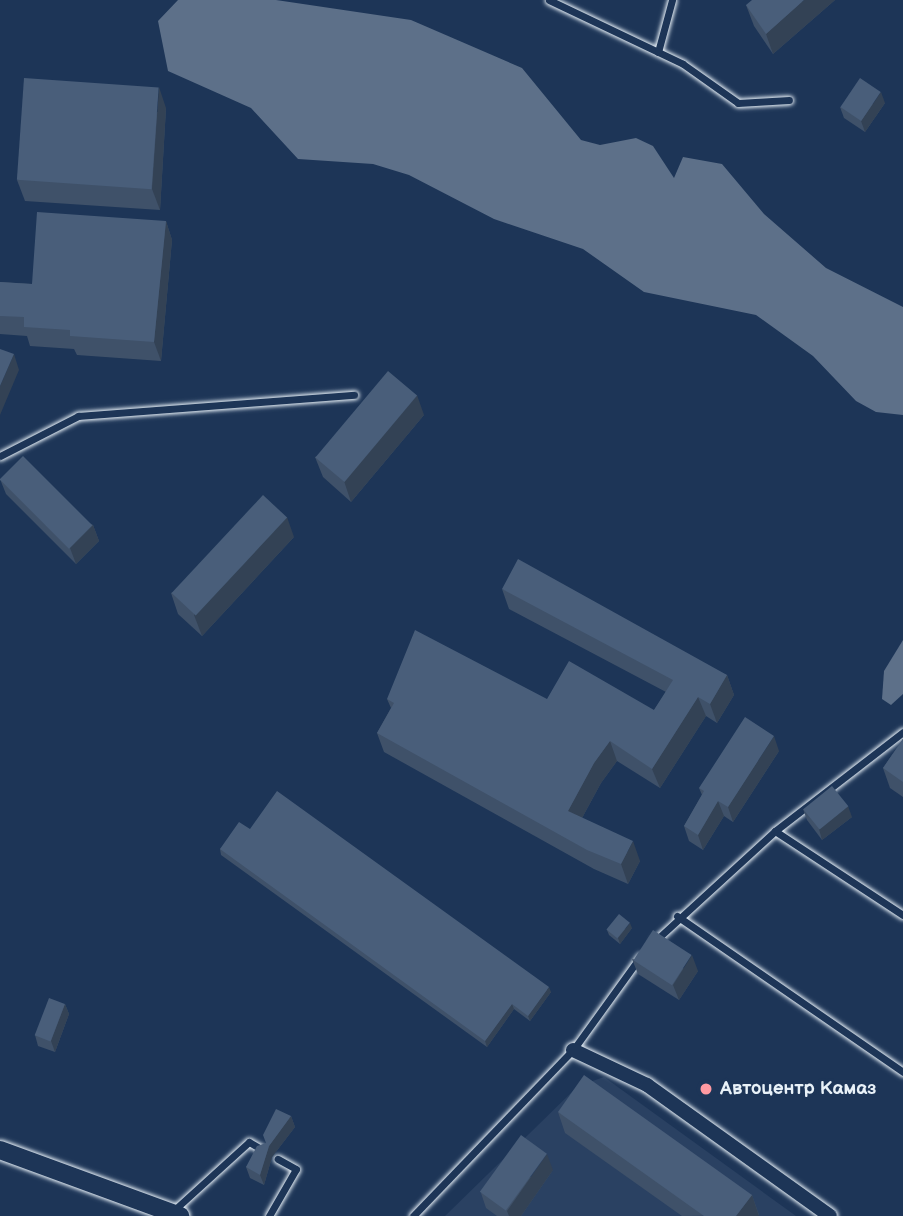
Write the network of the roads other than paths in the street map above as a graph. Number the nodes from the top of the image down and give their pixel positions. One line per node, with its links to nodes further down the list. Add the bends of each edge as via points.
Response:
1 (549, 0): 3 (lane)
2 (672, 0): 3 (lane)
3 (658, 52): 4 (lane, via 738,103)
4 (789, 100)
5 (354, 395): 6 (lane, via 78,416)
6 (0, 456)
7 (903, 732): 8 (lane)
8 (775, 831): 9 (lane); 10 (lane)
9 (903, 915)
10 (677, 916): 11 (lane, via 631,967); 12 (lane)
11 (573, 1050): 18 (lane); 19 (street, via 647,1085)
12 (903, 1072)
13 (0, 1150): 16 (street)
14 (264, 1151): 16 (lane, via 249,1142)
15 (278, 1159): 17 (lane, via 296,1170)
16 (176, 1214)
17 (269, 1216)
18 (413, 1216)
19 (830, 1216)

